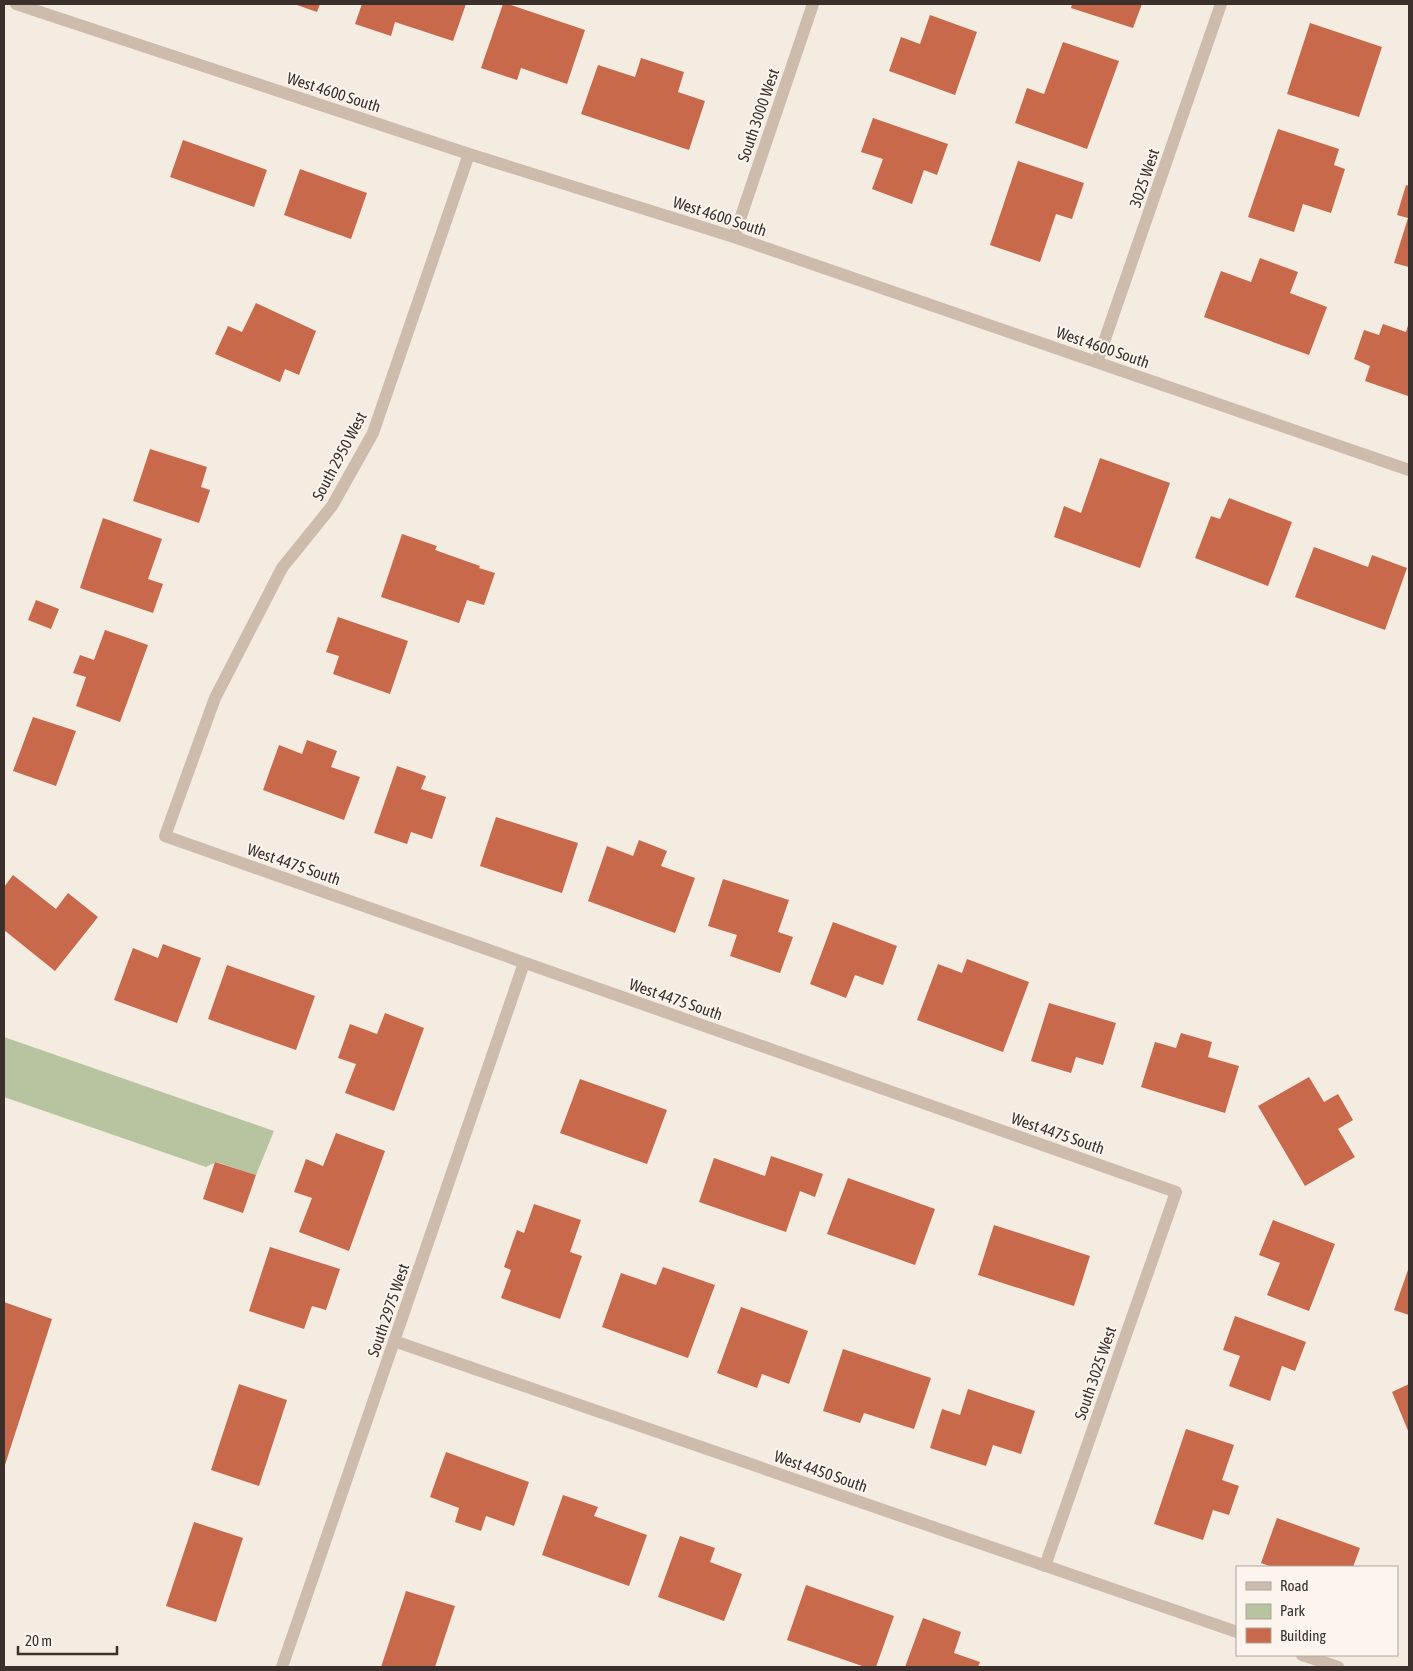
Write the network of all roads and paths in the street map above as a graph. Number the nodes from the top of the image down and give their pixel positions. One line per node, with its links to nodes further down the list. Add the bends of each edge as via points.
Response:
1 (16, 4): 4 (street, West 4600 South)
2 (813, 4): 5 (street, South 3000 West)
3 (1221, 4): 6 (street, 3025 West)
4 (469, 154): 5 (street, West 4600 South); 8 (street, South 2950 West, via 373,432 332,506 282,568 215,698)
5 (734, 237): 6 (street, West 4600 South)
6 (1097, 362): 7 (street, West 4600 South)
7 (1409, 470)
8 (165, 836): 9 (street, West 4475 South)
9 (524, 963): 10 (street, West 4475 South); 11 (street, South 2975 West)
10 (1176, 1192): 12 (street, South 3025 West)
11 (394, 1341): 12 (street, West 4450 South); 15 (street, South 2975 West)
12 (1045, 1566): 13 (street, West 4450 South)
13 (1236, 1632)
14 (1305, 1656): 16 (street)
15 (282, 1667)
16 (1338, 1667)

